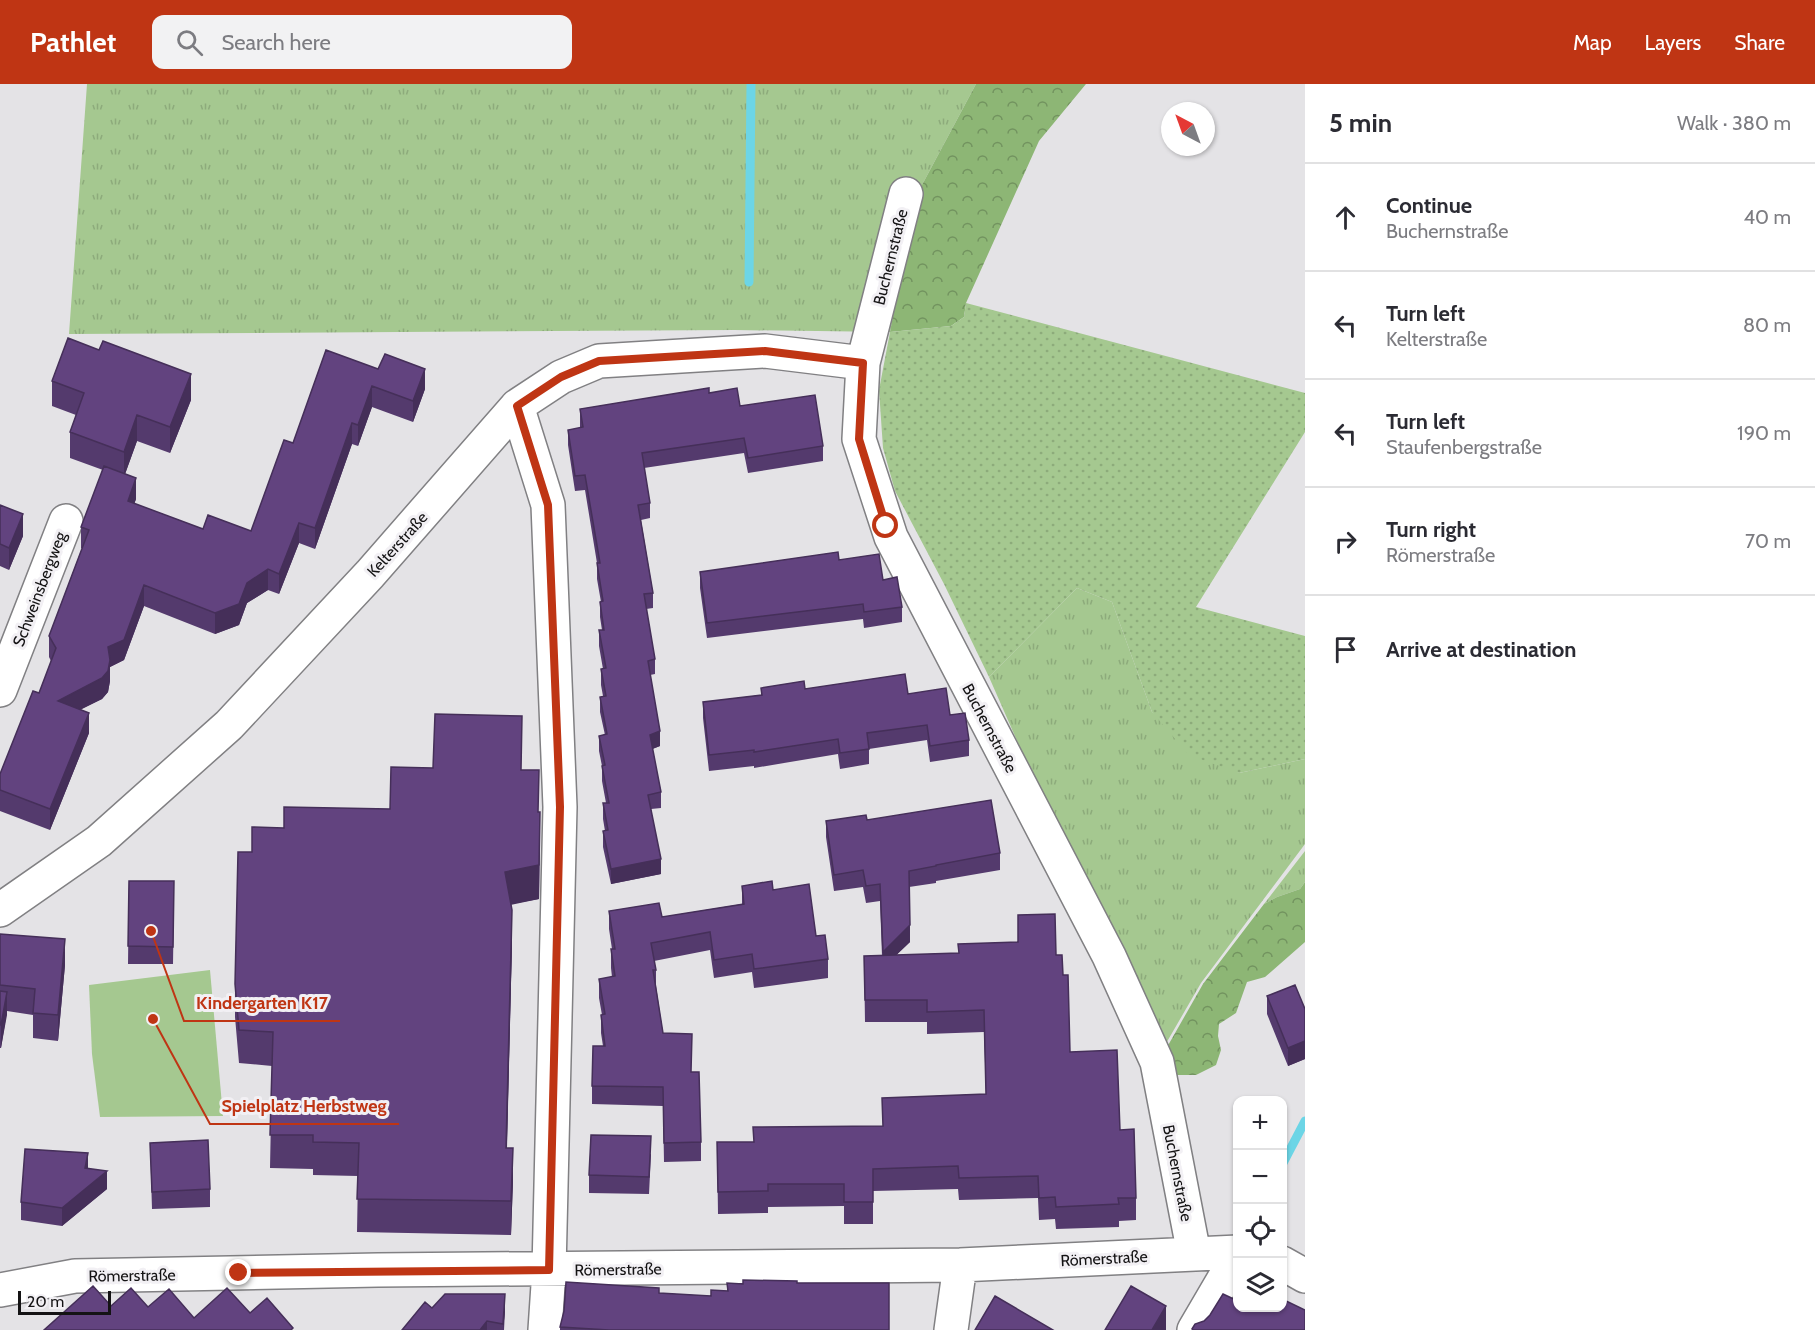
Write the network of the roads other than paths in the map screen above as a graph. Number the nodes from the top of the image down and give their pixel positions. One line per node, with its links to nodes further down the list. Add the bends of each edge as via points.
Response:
1 (906, 194): 2 (street, Buchernstraße)
2 (863, 363): 3 (street, Kelterstraße, via 765,351 599,361 561,377); 8 (street, Buchernstraße, via 859,439 886,526 1109,956 1157,1062)
3 (517, 406): 6 (street, Kelterstraße, via 370,574 229,725 99,842); 12 (street, via 548,505 560,807)
4 (66, 521): 5 (street, Schweinsbergweg)
5 (0, 690)
6 (0, 910)
7 (1233, 1253): 8 (street, Römerstraße)
8 (1194, 1254): 10 (street, Römerstraße)
9 (1235, 1258): 17 (street)
10 (960, 1265): 12 (street, Römerstraße); 16 (street)
11 (1287, 1266): 13 (street)
12 (549, 1270): 14 (street, Römerstraße, via 75,1276); 15 (street)
13 (1305, 1276)
14 (0, 1290)
15 (545, 1330)
16 (951, 1330)
17 (1194, 1330)

